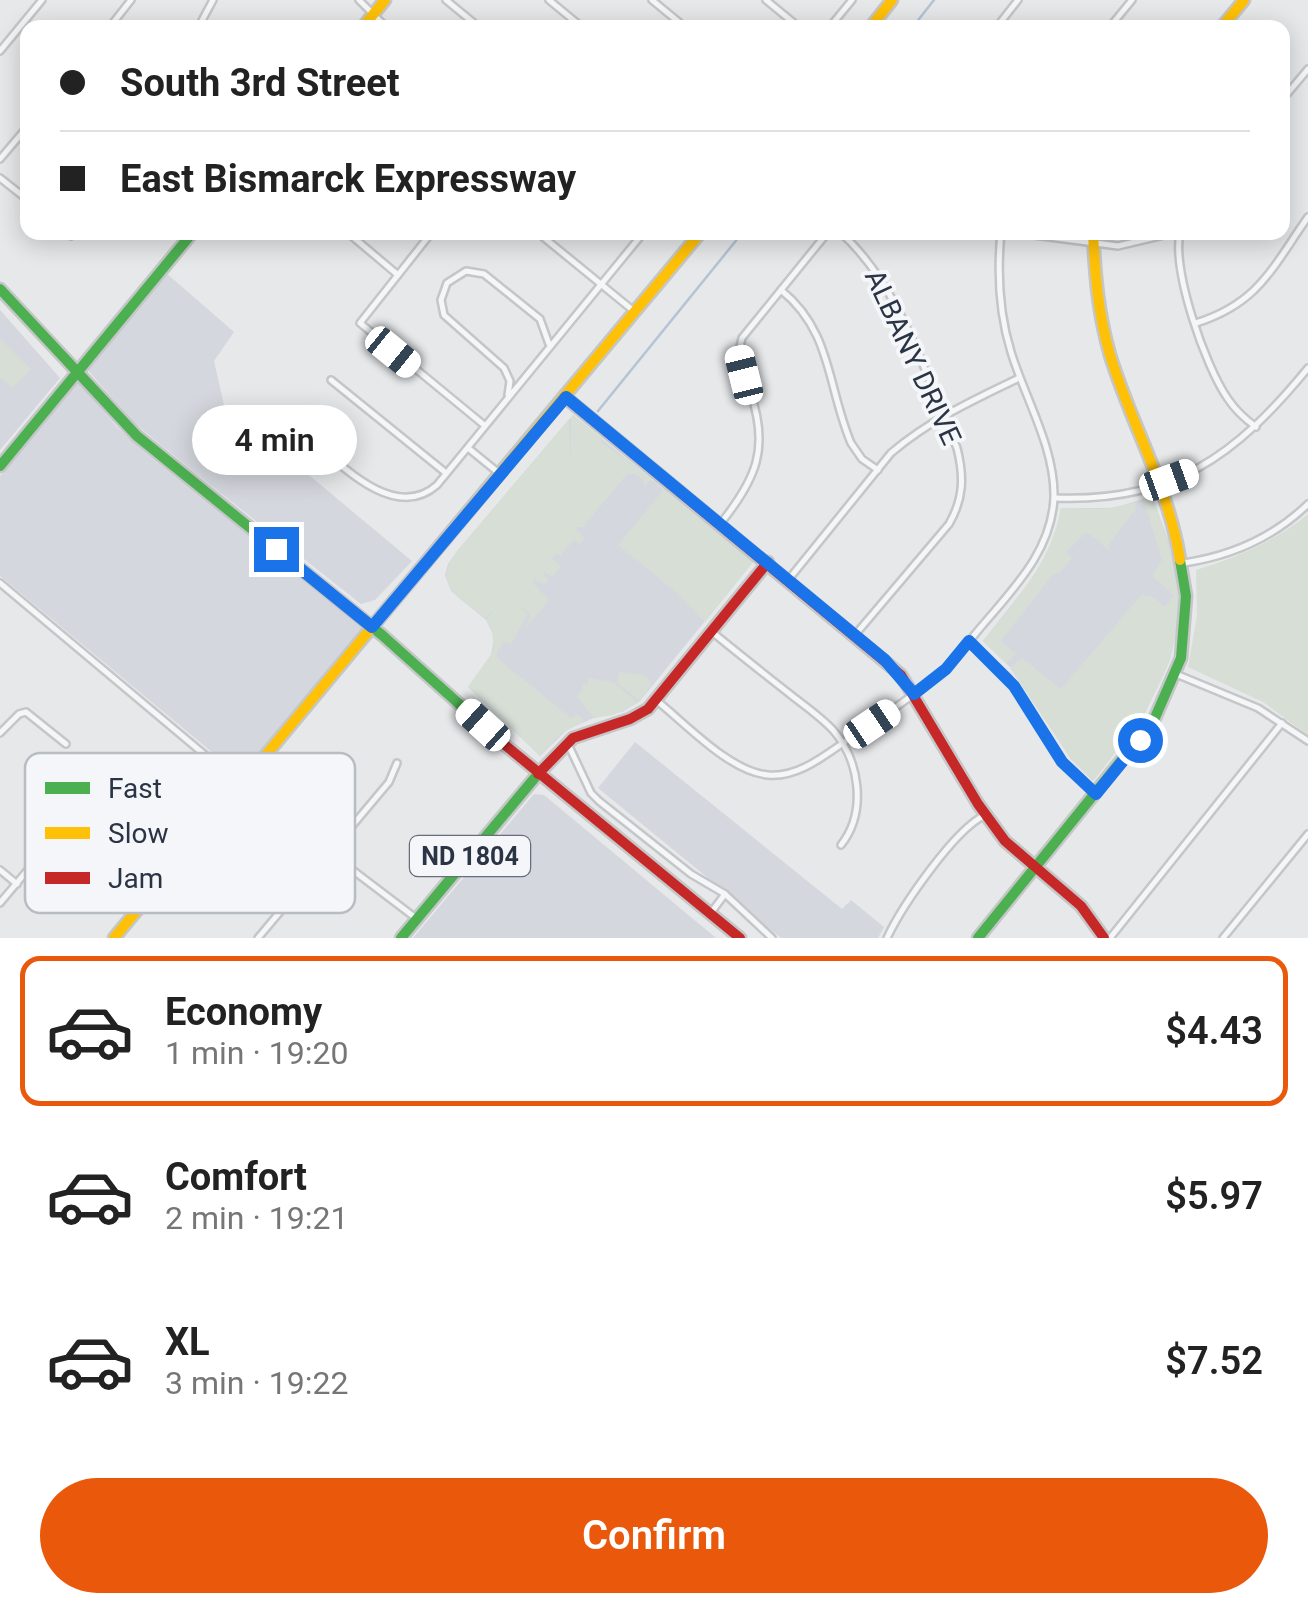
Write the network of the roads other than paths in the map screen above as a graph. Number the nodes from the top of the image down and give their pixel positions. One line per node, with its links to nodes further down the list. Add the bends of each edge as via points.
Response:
1 (42, 0): 15 (street)
2 (131, 0): 16 (street)
3 (359, 0): 14 (street)
4 (385, 0): 14 (street)
5 (446, 0): 19 (street)
6 (549, 0): 20 (street)
7 (652, 0): 21 (street)
8 (766, 0): 22 (street)
9 (852, 0): 23 (street)
10 (892, 0): 24 (street)
11 (1018, 0): 25 (street)
12 (1132, 0): 26 (street)
13 (1244, 0): 27 (street)
14 (374, 14): 17 (street); 18 (street)
15 (26, 20)
16 (115, 20)
17 (369, 20)
18 (380, 20)
19 (470, 20)
20 (573, 20)
21 (676, 20)
22 (790, 20)
23 (836, 20)
24 (876, 20)
25 (1002, 20)
26 (1116, 20)
27 (1228, 20)
28 (20, 27): 29 (street)
29 (0, 51)
30 (1308, 69): 31 (street)
31 (1290, 90)
32 (20, 135): 33 (street)
33 (0, 159)
34 (0, 178): 35 (street)
35 (20, 194)
36 (1308, 217): 55 (street, via 1248,298)
37 (186, 240): 58 (street)
38 (357, 240): 50 (street)
39 (426, 240): 50 (street)
40 (547, 240): 51 (street)
41 (636, 240): 51 (street)
42 (694, 240): 54 (street)
43 (822, 240): 53 (street)
44 (848, 240): 63 (street, ALBANY DRIVE, via 888,289)
45 (1000, 240): 59 (street, via 1004,322)
46 (1092, 240): 72 (street, via 1104,336)
47 (1106, 240): 48 (street)
48 (1148, 240)
49 (1179, 240): 55 (street, via 1178,264)
50 (398, 274): 65 (street, via 360,323)
51 (601, 284): 54 (street); 56 (street)
52 (0, 289): 58 (street)
53 (781, 290): 69 (street, via 812,321 851,443); 75 (street, via 742,338 741,365 760,449 749,486)
54 (635, 312): 61 (street)
55 (1196, 324): 66 (street, via 1223,391)
56 (550, 346): 62 (street); 62 (street, via 540,319 484,274 466,271 447,283 444,315 504,368)
57 (1308, 368): 66 (street)
58 (78, 372): 68 (street); 80 (street, via 137,436)
59 (1020, 378): 63 (street); 73 (street, via 1048,457)
60 (331, 380): 70 (street)
61 (566, 397): 71 (street); 75 (street)
62 (508, 398): 65 (street)
63 (942, 415): 69 (street); 82 (street, ALBANY DRIVE, via 960,462 958,504 949,524)
64 (295, 425): 70 (street, via 374,489 405,499 428,492)
65 (485, 426): 67 (street)
66 (1256, 428): 72 (street, via 1191,472)
67 (467, 448): 70 (street); 71 (street)
68 (0, 466)
69 (878, 470): 78 (street)
70 (446, 472)
71 (500, 474): 80 (street)
72 (1159, 484): 73 (street, via 1096,499); 77 (street)
73 (1054, 498): 83 (street, via 1032,564)
74 (1308, 504): 77 (street, via 1253,542)
75 (720, 524): 76 (street)
76 (768, 562): 78 (street); 81 (street)
77 (1184, 563): 84 (street, via 1187,622)
78 (789, 580): 82 (street)
79 (0, 583): 93 (street)
80 (372, 627): 94 (street); 96 (street)
81 (712, 632): 86 (street); 91 (street, via 824,721)
82 (855, 635): 85 (street)
83 (969, 641): 85 (street); 97 (street, via 1014,686 1062,762)
84 (1176, 674): 87 (street); 97 (street, via 1154,720)
85 (914, 694): 91 (street); 98 (street)
86 (656, 700): 90 (street, via 624,723); 91 (street, via 753,772 783,775)
87 (1282, 723): 89 (street); 120 (street)
88 (0, 733): 92 (street, via 26,712)
89 (1308, 741)
90 (567, 742): 96 (street); 107 (street, via 599,801)
91 (842, 743): 101 (street, via 858,795 856,818)
92 (66, 744)
93 (203, 753)
94 (269, 753)
95 (397, 763): 99 (street)
96 (538, 774): 111 (street); 112 (street, ND 1804)
97 (1096, 794): 102 (street)
98 (985, 815): 102 (street); 118 (street, via 967,826)
99 (355, 822)
100 (1308, 834): 121 (street)
101 (841, 844)
102 (1036, 866): 119 (street); 120 (street)
103 (0, 870): 106 (street)
104 (355, 872): 112 (street)
105 (25, 873): 106 (street)
106 (16, 884): 108 (street)
107 (725, 894): 111 (street); 117 (street)
108 (0, 904)
109 (135, 913): 113 (street)
110 (279, 913): 114 (street)
111 (710, 914): 116 (street)
112 (417, 920): 115 (street, ND 1804)
113 (114, 938)
114 (258, 938)
115 (401, 938)
116 (740, 938)
117 (772, 938)
118 (887, 938)
119 (978, 938)
120 (1107, 938)
121 (1223, 938)

